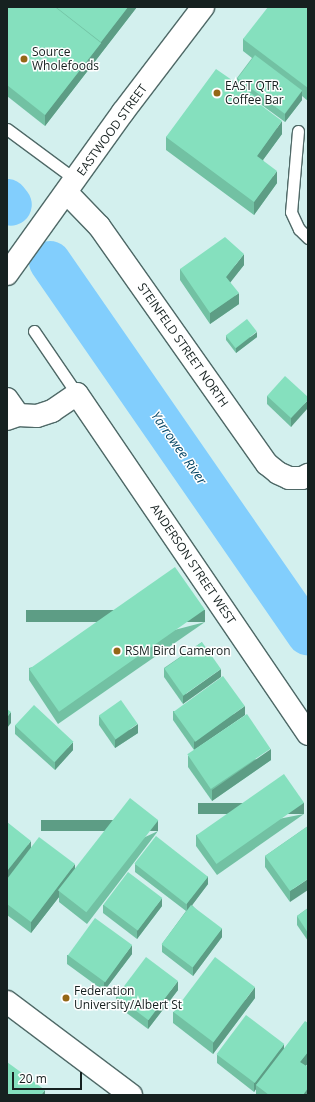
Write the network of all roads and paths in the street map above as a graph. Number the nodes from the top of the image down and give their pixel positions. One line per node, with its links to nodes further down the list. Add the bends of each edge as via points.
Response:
1 (203, 7): 4 (street, EASTWOOD STREET, via 123,112)
2 (7, 129): 4 (lane)
3 (298, 131): 5 (lane, via 291,212 299,229)
4 (71, 187): 6 (street, EASTWOOD STREET); 11 (street, STEINFELD STREET NORTH, via 267,464 290,478)
5 (308, 238)
6 (14, 260): 7 (street, EASTWOOD STREET)
7 (7, 274)
8 (34, 331): 9 (lane, ANDERSON STREET WEST)
9 (77, 394): 10 (street, via 48,413 37,416); 12 (street, ANDERSON STREET WEST)
10 (11, 411)
11 (308, 475)
12 (308, 734)
13 (7, 1002): 14 (street)
14 (131, 1095)

